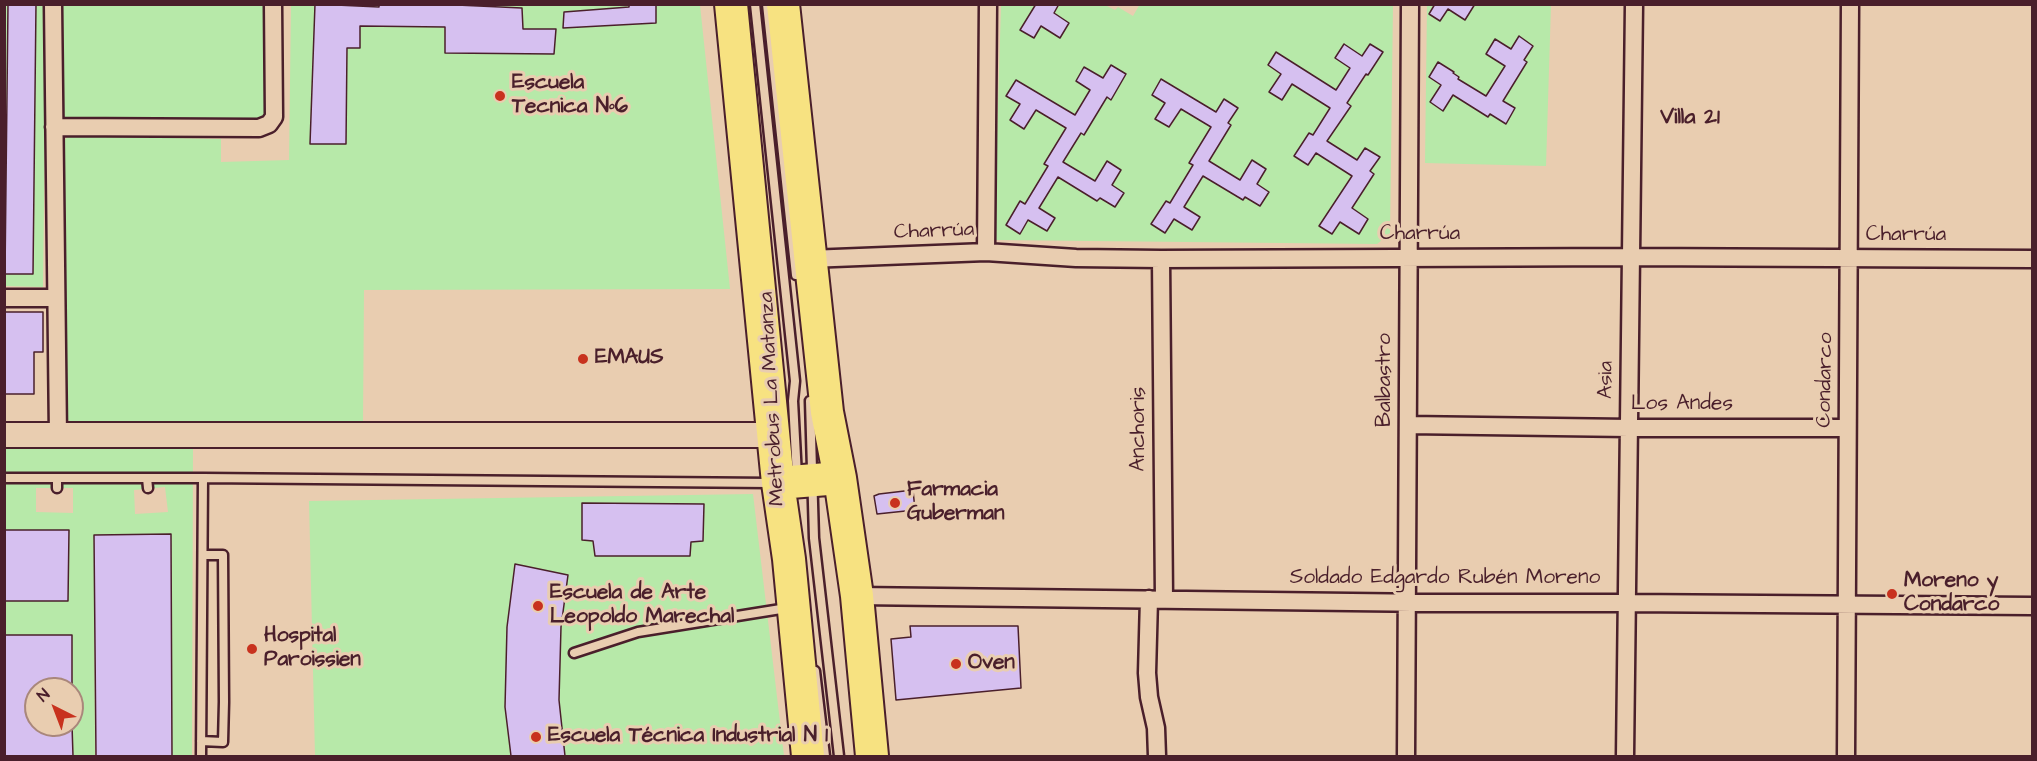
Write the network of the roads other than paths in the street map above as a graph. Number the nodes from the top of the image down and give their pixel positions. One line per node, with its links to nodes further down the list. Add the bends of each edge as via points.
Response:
1 (53, 4): 11 (street)
2 (273, 4): 11 (street, via 274,117 269,124 259,128)
3 (730, 4): 27 (highway)
4 (755, 4): 33 (lane, Metrobus La Matanza)
5 (766, 4): 19 (lane, Metrobus La Matanza)
6 (783, 4): 16 (highway)
7 (988, 4): 12 (street)
8 (1410, 4): 14 (street, Balbastro)
9 (1634, 4): 13 (street, Asia)
10 (1850, 4): 15 (street, Condarco)
11 (54, 128): 21 (street)
12 (986, 252): 16 (street, Charrúa); 17 (street, Charrúa)
13 (1631, 257): 14 (street, Charrúa); 15 (street, Charrúa); 24 (street, Asia)
14 (1409, 258): 17 (street, Charrúa); 23 (street, Balbastro)
15 (1850, 258): 18 (street, Charrúa); 25 (street, Condarco)
16 (808, 259): 33 (highway, via 826,412)
17 (1161, 259): 38 (street, Anchoris)
18 (2032, 259)
19 (798, 288)
20 (4, 297): 21 (street)
21 (56, 298): 28 (street)
22 (810, 395): 33 (lane, Metrobus La Matanza)
23 (1408, 425): 24 (street, Los Andes); 39 (street, Balbastro)
24 (1629, 428): 25 (street, Los Andes); 40 (street, Asia)
25 (1847, 428): 41 (street, Condarco)
26 (4, 435): 28 (street)
27 (773, 435): 28 (street); 33 (highway)
28 (58, 436)
29 (4, 478): 30 (lane)
30 (57, 478): 31 (lane); 34 (lane)
31 (147, 478): 32 (lane); 35 (lane)
32 (203, 478): 33 (lane); 36 (lane)
33 (805, 483): 37 (highway); 43 (highway, via 789,559); 50 (lane, Metrobus La Matanza)
34 (57, 488)
35 (148, 488)
36 (203, 555): 46 (lane); 46 (lane, via 223,555 224,702 223,742)
37 (857, 596): 38 (street, Soldado Edgardo Rubén Moreno); 51 (highway)
38 (1156, 599): 39 (street, Soldado Edgardo Rubén Moreno); 52 (street, Anchoris, via 1147,673)
39 (1407, 603): 40 (street, Soldado Edgardo Rubén Moreno); 53 (street, Balbastro)
40 (1627, 603): 41 (street, Soldado Edgardo Rubén Moreno); 54 (street, Asia)
41 (1847, 606): 42 (street, Soldado Edgardo Rubén Moreno); 55 (street, Condarco)
42 (2032, 606)
43 (794, 607): 44 (lane, via 638,632); 48 (highway)
44 (574, 653)
45 (814, 662): 49 (lane)
46 (201, 741): 47 (lane)
47 (201, 756)
48 (808, 756)
49 (825, 756)
50 (838, 756)
51 (872, 756)
52 (1157, 756)
53 (1406, 756)
54 (1625, 756)
55 (1846, 756)

